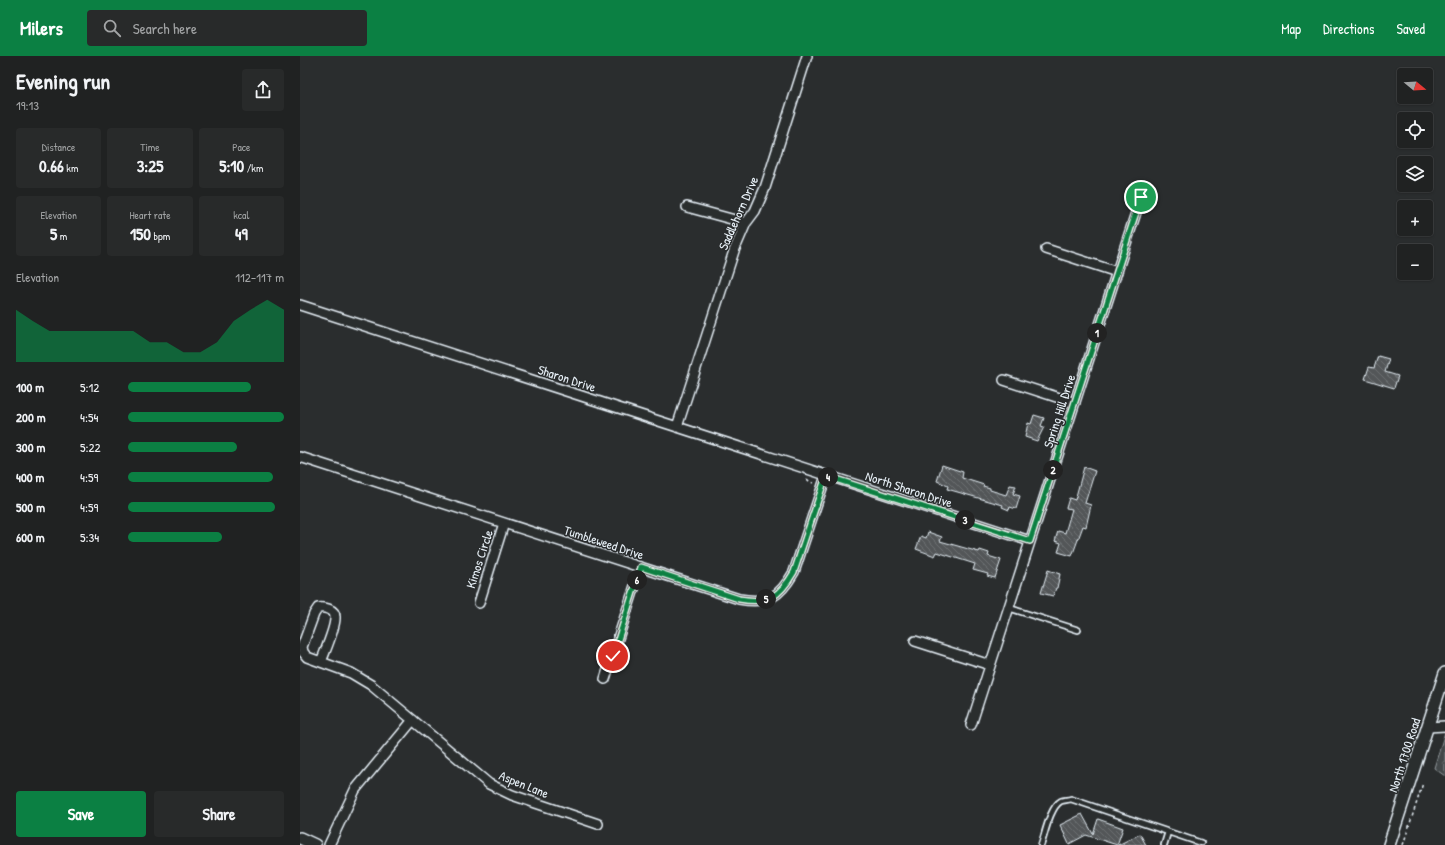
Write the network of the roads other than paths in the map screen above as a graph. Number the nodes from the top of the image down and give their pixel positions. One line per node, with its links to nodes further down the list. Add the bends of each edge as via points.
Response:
1 (807, 56): 4 (street, Saddlehorn Drive, via 763,192 755,211)
2 (1141, 197): 6 (street, Spring Hill Drive)
3 (688, 207): 4 (street)
4 (746, 223): 10 (street, Saddlehorn Drive, via 734,251)
5 (1046, 249): 6 (street)
6 (1117, 272): 9 (street, Spring Hill Drive)
7 (300, 306): 10 (street, Sharon Drive)
8 (1004, 380): 9 (street)
9 (1075, 403): 14 (street, Spring Hill Drive)
10 (677, 427): 12 (street, Sharon Drive)
11 (300, 457): 13 (street, Tumbleweed Drive)
12 (826, 476): 14 (street, North Sharon Drive); 15 (street, Tumbleweed Drive, via 794,572 781,591 768,599 753,602 739,599)
13 (504, 523): 15 (street, Tumbleweed Drive); 16 (street, Kimos Circle)
14 (1030, 541): 17 (street, Spring Hill Drive)
15 (641, 567): 23 (street)
16 (479, 603)
17 (1009, 608): 18 (lane); 21 (street, Spring Hill Drive)
18 (1078, 630)
19 (915, 641): 21 (street)
20 (321, 662): 20 (street, Aspen Lane, via 307,657 302,647 314,614 318,608 323,607 333,611 335,615); 24 (street, Aspen Lane, via 351,673 371,685)
21 (990, 665): 25 (street, Spring Hill Drive)
22 (1445, 673): 27 (street, North 1700 Road)
23 (605, 679)
24 (413, 720): 28 (street, Aspen Lane, via 489,784 512,795); 33 (street, via 355,790)
25 (971, 725)
26 (1445, 726): 27 (street)
27 (1428, 727): 36 (street, North 1700 Road)
28 (598, 824)
29 (1168, 832): 31 (lane); 34 (lane, via 1071,799 1056,805); 35 (lane)
30 (300, 838): 32 (street)
31 (1201, 843)
32 (315, 845)
33 (329, 845)
34 (1041, 845)
35 (1164, 845)
36 (1389, 845)

